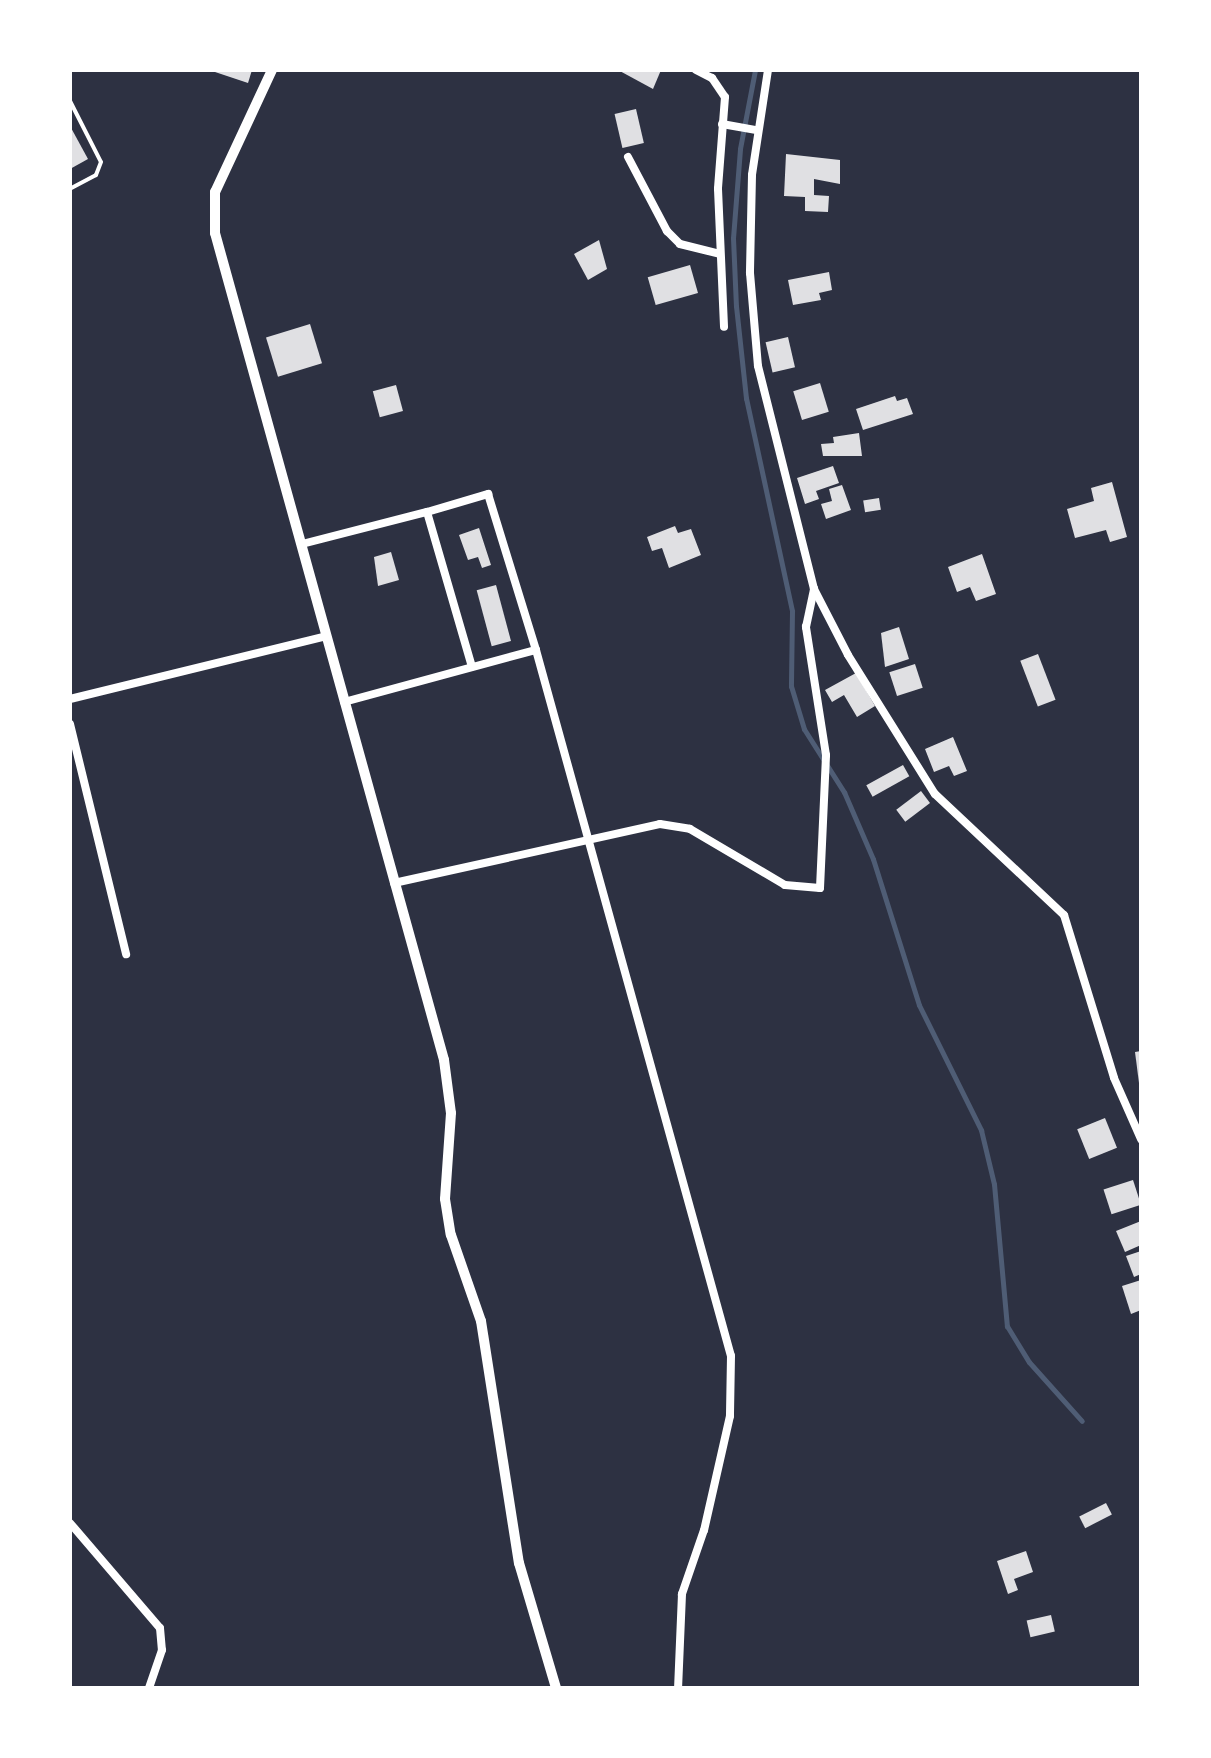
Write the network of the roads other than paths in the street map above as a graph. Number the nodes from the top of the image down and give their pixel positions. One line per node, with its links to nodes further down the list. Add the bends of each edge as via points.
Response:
1 (272, 70): 12 (street, via 215,192 215,233)
2 (696, 70): 5 (street, via 722,88)
3 (768, 70): 6 (street)
4 (70, 101): 8 (lane, via 101,162 96,175)
5 (722, 124): 6 (street); 9 (street)
6 (754, 130): 13 (street, via 750,273 758,366)
7 (628, 157): 9 (street, via 674,237 692,249)
8 (70, 189)
9 (720, 254): 10 (street)
10 (724, 327)
11 (427, 512): 12 (street); 15 (street, via 488,494); 16 (street)
12 (302, 544): 14 (street)
13 (814, 589): 20 (street, via 807,654 816,679 827,789 820,888 785,885 674,824 637,825); 23 (street, via 848,655 935,794 1064,915 1114,1078)
14 (326, 636): 17 (street); 18 (street)
15 (536, 650): 16 (street); 20 (street)
16 (472, 667): 18 (street)
17 (70, 699)
18 (344, 702): 21 (street)
19 (70, 724): 22 (street)
20 (587, 837): 21 (street); 27 (street, via 733,1372 730,1416 704,1530 682,1594)
21 (394, 883): 26 (street, via 444,1060 451,1113 445,1199 451,1235 481,1321 519,1563)
22 (126, 954)
23 (1141, 1139)
24 (70, 1523): 25 (street, via 160,1628 162,1650)
25 (149, 1688)
26 (556, 1688)
27 (678, 1688)

